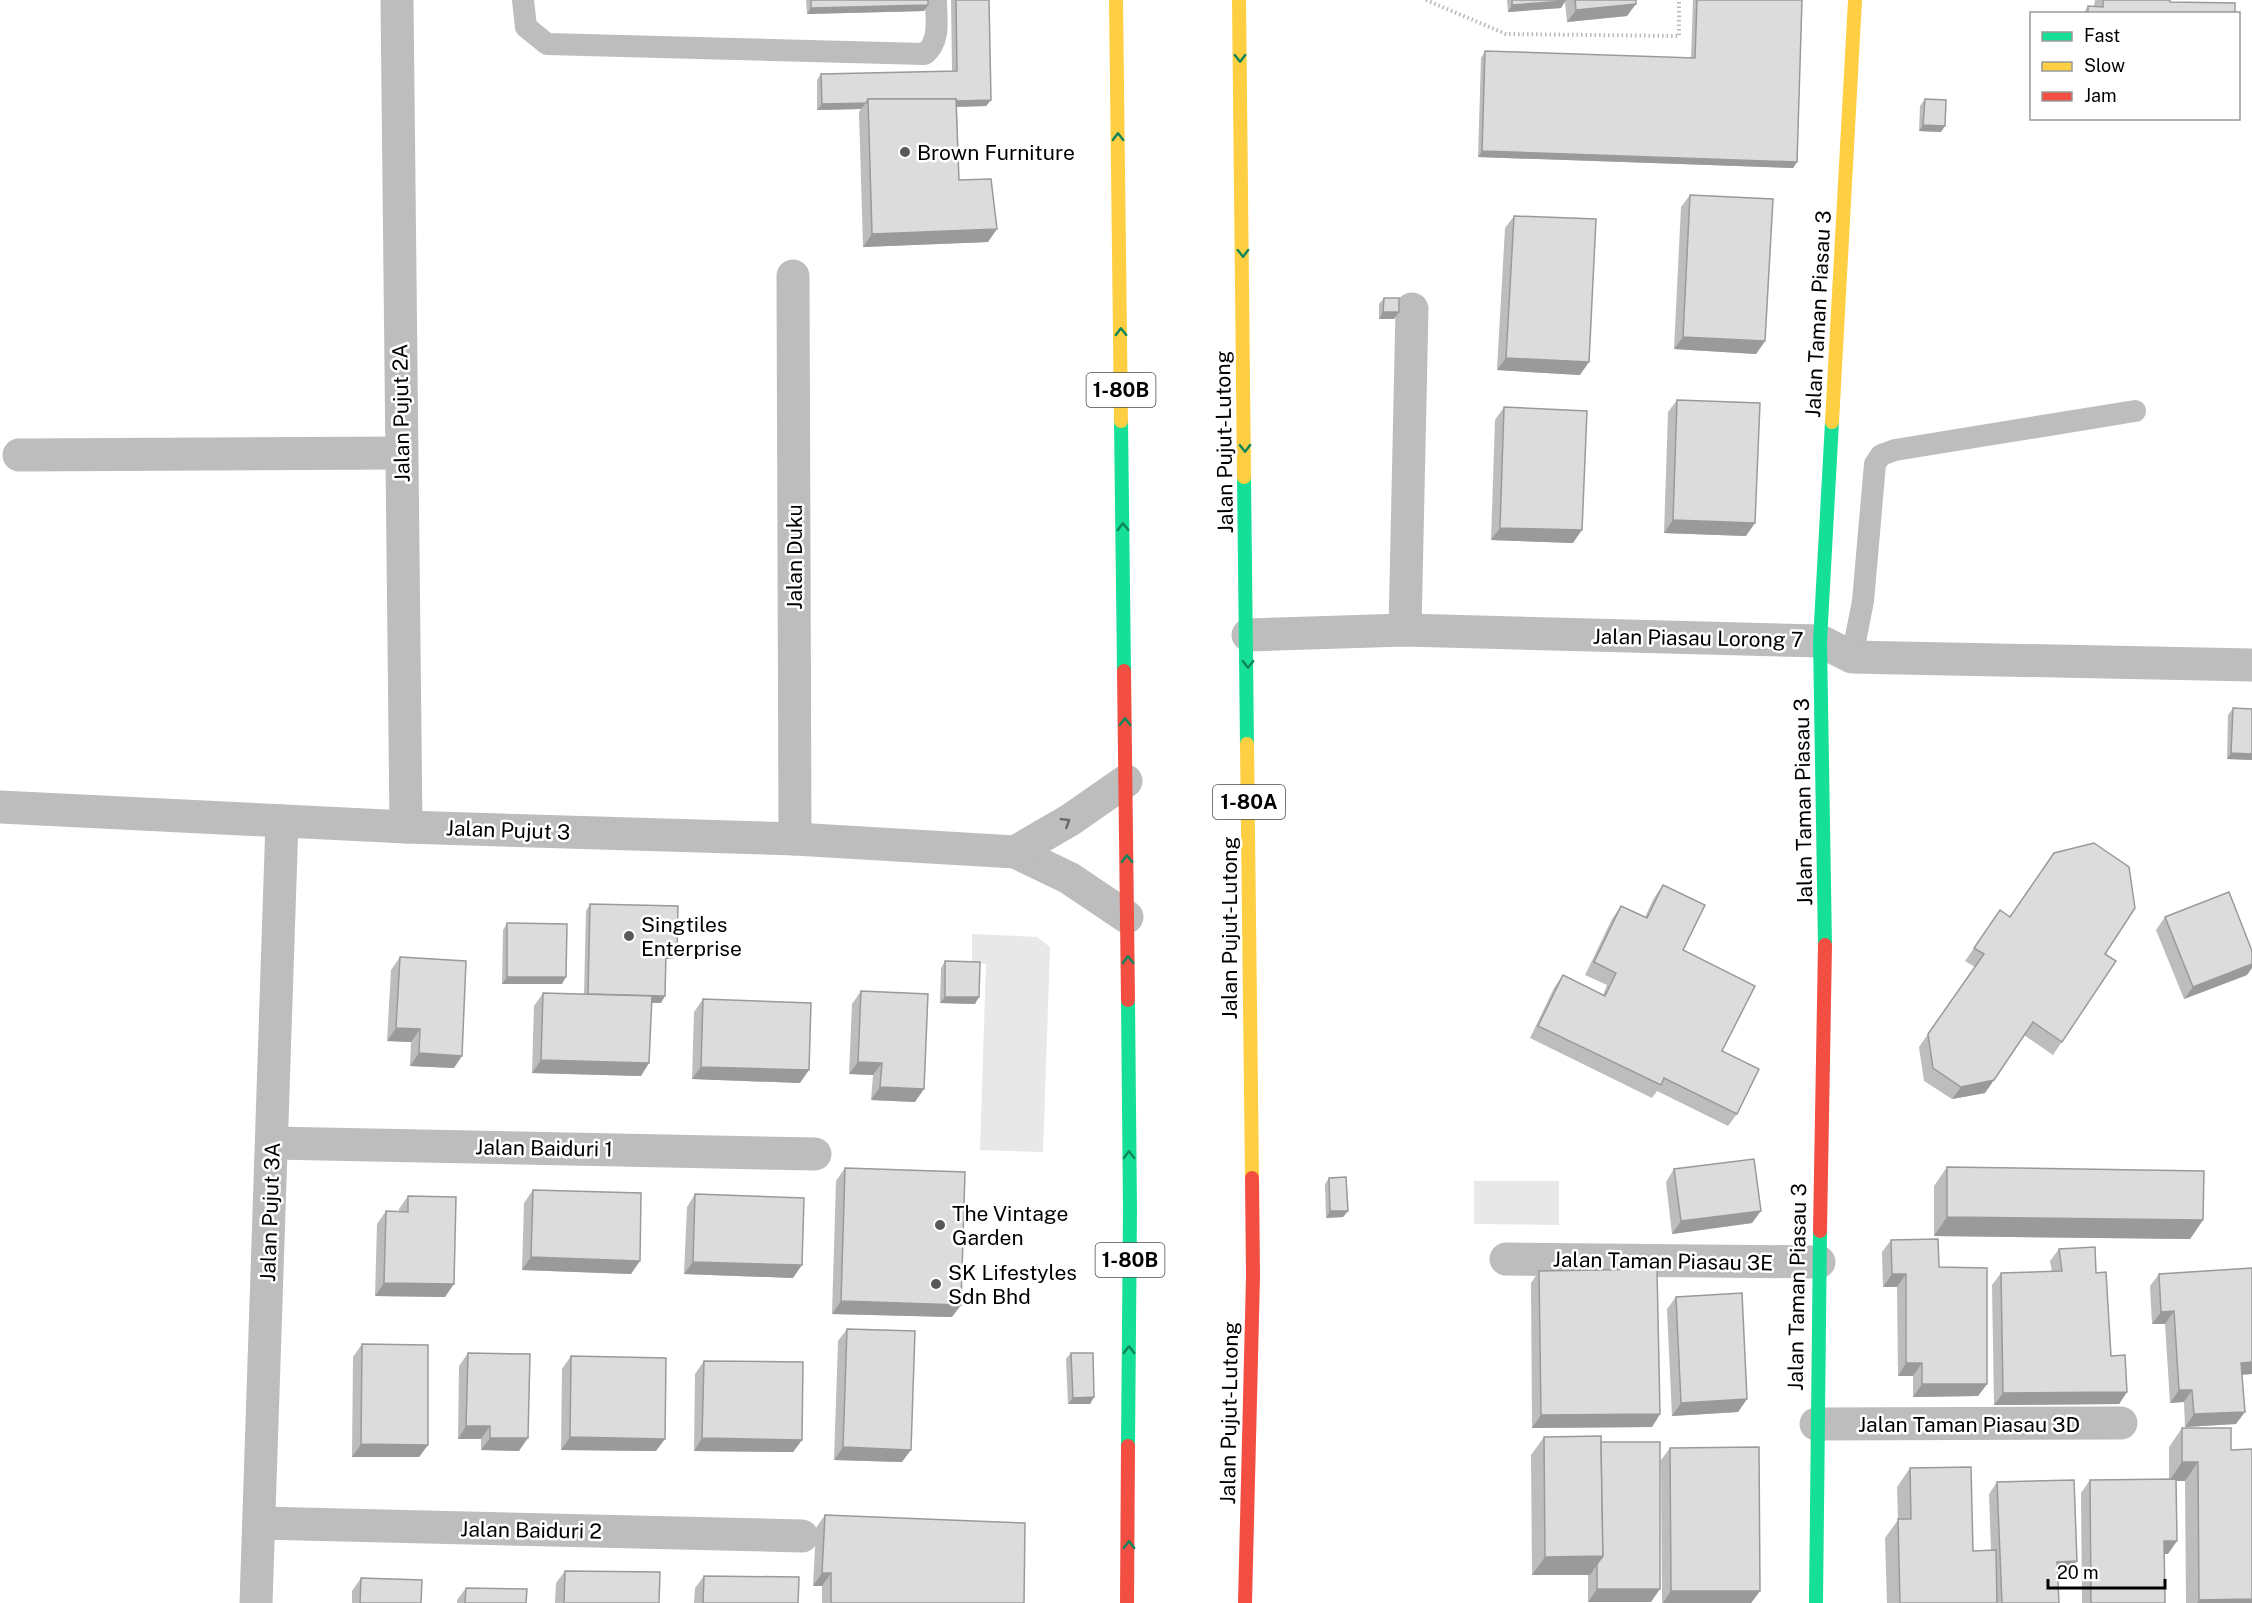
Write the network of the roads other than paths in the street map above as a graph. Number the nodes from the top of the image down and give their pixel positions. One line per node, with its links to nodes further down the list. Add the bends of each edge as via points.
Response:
1 (397, 0): 10 (street, Jalan Pujut 2A)
2 (523, 0): 3 (lane, via 526,27 547,44 925,54 934,46)
3 (936, 0)
4 (1116, 0): 17 (main road, 1-80B, one-way to 4)
5 (1239, 0): 13 (main road, Jalan Pujut-Lutong / 1-80A, one-way to 13)
6 (1855, 0): 14 (main road, Jalan Taman Piasau 3)
7 (794, 276): 21 (street, Jalan Duku)
8 (1412, 309): 12 (street)
9 (2135, 411): 15 (lane, via 1881,454 1875,464 1863,601)
10 (401, 453): 11 (street); 20 (street, Jalan Pujut 2A)
11 (19, 454)
12 (1405, 630): 13 (street, Jalan Piasau Lorong 7); 14 (street, Jalan Piasau Lorong 7)
13 (1248, 635): 34 (main road, Jalan Pujut-Lutong / 1-80A, one-way to 34, via 1253,1276)
14 (1820, 641): 15 (street, Jalan Piasau Lorong 7); 27 (main road, Jalan Taman Piasau 3, via 1826,918)
15 (1852, 657): 16 (street, Jalan Piasau Lorong 7)
16 (2252, 665)
17 (1126, 781): 22 (street, one-way to 17); 23 (main road, 1-80B, one-way to 17)
18 (0, 807): 19 (street, Jalan Pujut 3)
19 (282, 821): 20 (street, Jalan Pujut 3); 24 (street, Jalan Pujut 3A)
20 (405, 827): 21 (street, Jalan Pujut 3)
21 (795, 838): 22 (street, Jalan Pujut 3)
22 (1015, 852): 23 (street, Jalan Pujut 3, via 1069,878)
23 (1127, 917): 33 (main road, 1-80B, one-way to 23)
24 (272, 1143): 25 (street, Jalan Baiduri 1); 30 (street, Jalan Pujut 3A)
25 (815, 1154)
26 (1506, 1259): 27 (street, Jalan Taman Piasau 3E)
27 (1819, 1262): 29 (main road, Jalan Taman Piasau 3)
28 (2121, 1423): 29 (street, Jalan Taman Piasau 3D)
29 (1816, 1424): 35 (main road, Jalan Taman Piasau 3)
30 (259, 1523): 31 (street, Jalan Baiduri 2); 32 (street, Jalan Pujut 3A)
31 (802, 1536)
32 (256, 1603)
33 (1127, 1603)
34 (1245, 1603)
35 (1816, 1603)

